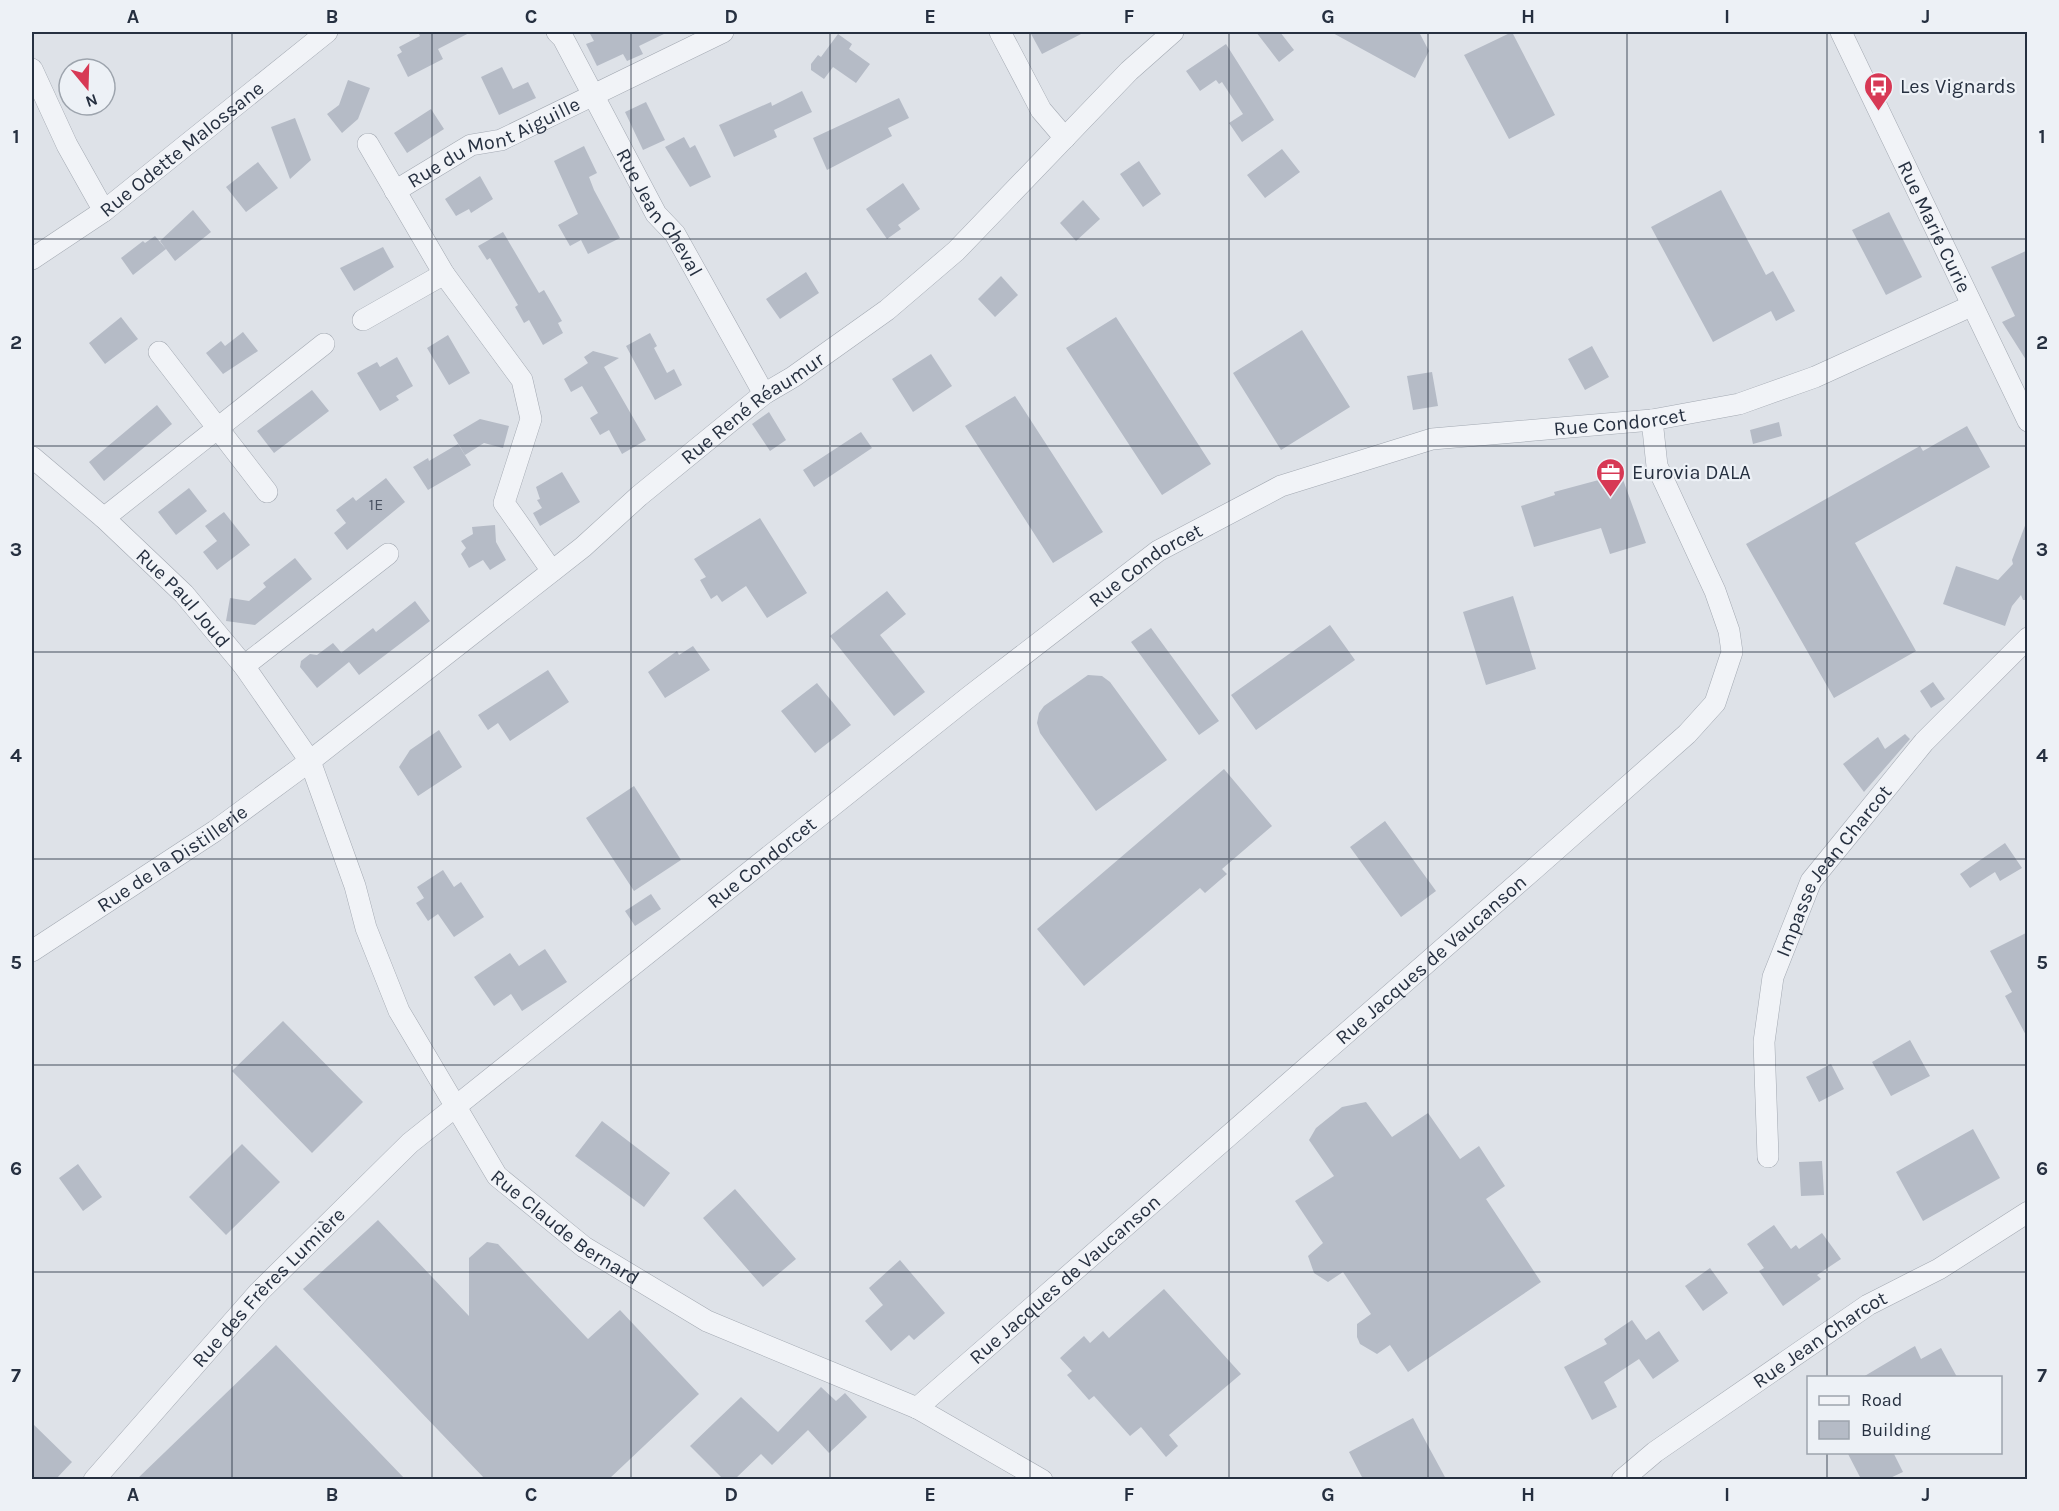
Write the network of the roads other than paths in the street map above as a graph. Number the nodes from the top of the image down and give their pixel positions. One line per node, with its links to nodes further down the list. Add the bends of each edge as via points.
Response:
1 (327, 32): 12 (street, Rue Odette Malossane)
2 (557, 32): 8 (street, Rue Jean Cheval)
3 (723, 32): 8 (street, Rue du Mont Aiguille)
4 (1000, 32): 9 (street, via 1041,110)
5 (1173, 32): 9 (street, Rue René Réaumur)
6 (1841, 32): 15 (street, Rue Marie Curie)
7 (32, 69): 12 (street)
8 (593, 94): 11 (street, Rue du Mont Aiguille, via 501,140 471,145); 19 (street, Rue Jean Cheval, via 656,214 675,234)
9 (1065, 138): 19 (street, Rue René Réaumur, via 956,251 887,310)
10 (368, 144): 11 (street, Rue du Mont Aiguille)
11 (395, 191): 14 (street, Rue du Mont Aiguille)
12 (104, 211): 13 (street, Rue Odette Malossane)
13 (32, 259)
14 (444, 274): 16 (street); 27 (street, Rue du Mont Aiguille, via 522,380 531,418 504,503)
15 (1971, 306): 20 (street, Rue Condorcet, via 1815,376 1739,404); 21 (street, Rue Marie Curie)
16 (363, 320)
17 (324, 344): 22 (street)
18 (159, 352): 22 (street)
19 (764, 394): 27 (street, Rue René Réaumur)
20 (1652, 420): 32 (street, Rue Condorcet, via 1431,439 1281,486 1158,551 970,696); 35 (street, Rue Jacques de Vaucanson, via 1657,466 1715,591 1729,631 1732,652 1715,703 1687,734)
21 (2028, 421)
22 (218, 429): 24 (street); 25 (street)
23 (32, 457): 25 (street, Rue Paul Joud)
24 (267, 492)
25 (104, 518): 29 (street, Rue Paul Joud, via 184,594)
26 (388, 555): 29 (street)
27 (552, 571): 30 (street, Rue René Réaumur)
28 (2028, 638): 33 (street, Impasse Jean Charcot, via 1924,742 1811,881 1773,977 1764,1042)
29 (244, 666): 30 (street, Rue Paul Joud)
30 (310, 761): 31 (street, Rue de la Distillerie, via 215,831); 32 (street, Rue Claude Bernard, via 366,928 399,1011)
31 (32, 951)
32 (455, 1108): 35 (street, Rue Claude Bernard, via 497,1176 584,1247 707,1321); 36 (street, Rue des Frères Lumière, via 410,1143 259,1292)
33 (1768, 1157)
34 (2028, 1212): 38 (street, Rue Jean Charcot, via 1939,1269 1868,1305 1692,1425)
35 (917, 1408): 37 (street, Rue Claude Bernard)
36 (94, 1479)
37 (1042, 1479)
38 (1622, 1479)

